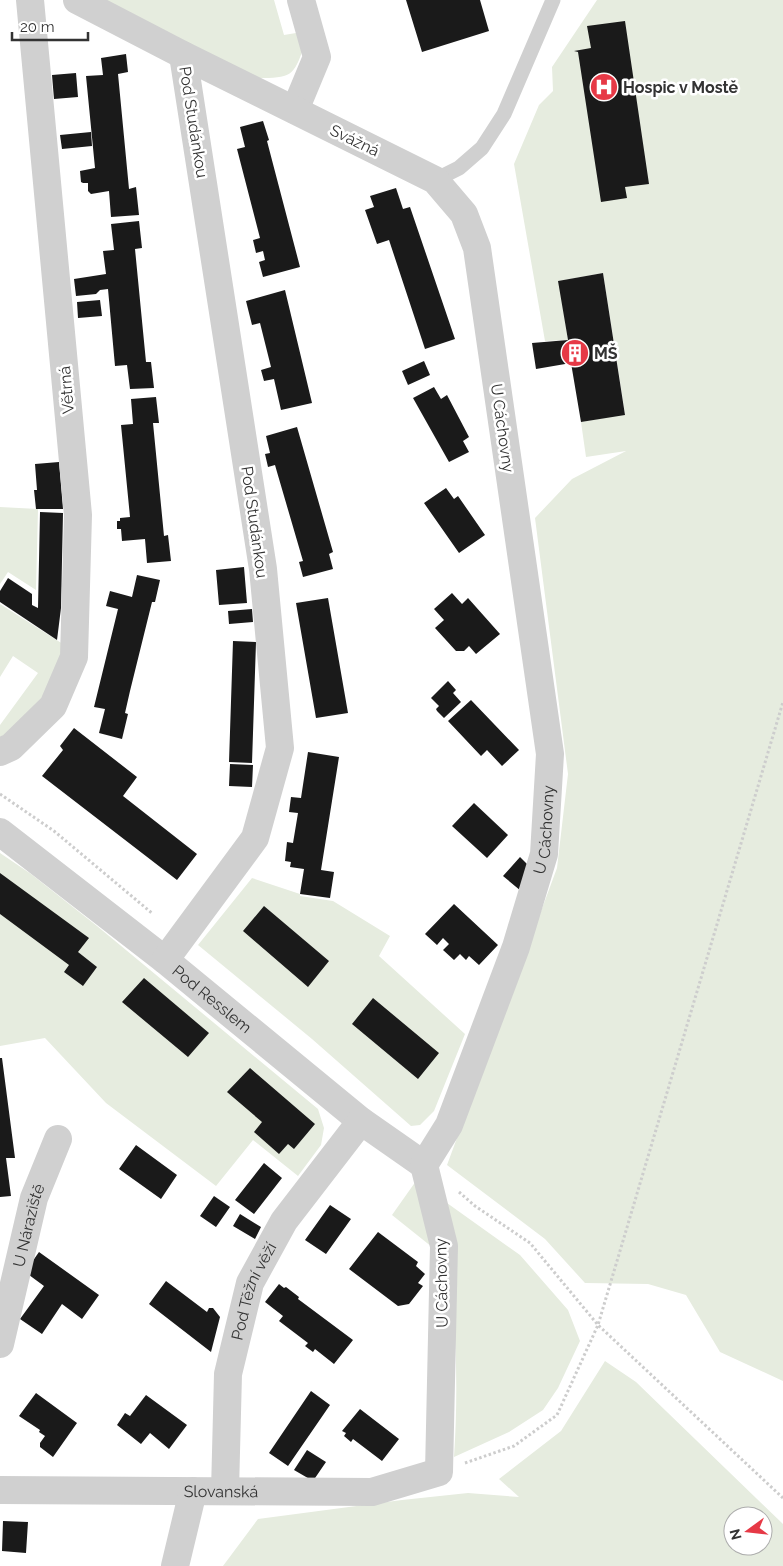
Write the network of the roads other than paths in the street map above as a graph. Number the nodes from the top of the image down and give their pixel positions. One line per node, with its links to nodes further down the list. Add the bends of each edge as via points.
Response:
1 (30, 0): 8 (street, Větrná, via 78,514 74,657 53,706 11,747)
2 (77, 0): 5 (street, Svážná)
3 (301, 0): 6 (street, via 317,56)
4 (553, 0): 7 (lane, via 504,114 482,148 459,168)
5 (183, 55): 6 (street, Svážná); 10 (street, Pod Studánkou, via 263,569 280,748 256,838)
6 (295, 110): 7 (street, Svážná)
7 (435, 180): 13 (street, U Cáchovny, via 464,214 477,248 550,754 544,854 516,948 449,1125)
8 (0, 752)
9 (0, 832): 10 (street, Pod Resslem)
10 (165, 960): 11 (street, Pod Resslem)
11 (361, 1120): 13 (street, Pod Resslem); 18 (street, Pod Těžní věží, via 284,1221 250,1282 228,1374)
12 (58, 1139): 14 (street, U Náraziště, via 34,1198)
13 (424, 1165): 15 (street, U Cáchovny, via 444,1246)
14 (0, 1344)
15 (438, 1472): 18 (street, Slovanská, via 372,1492)
16 (0, 1490): 17 (street, Slovanská)
17 (193, 1490): 18 (street, Slovanská); 19 (street)
18 (225, 1491)
19 (175, 1566)

